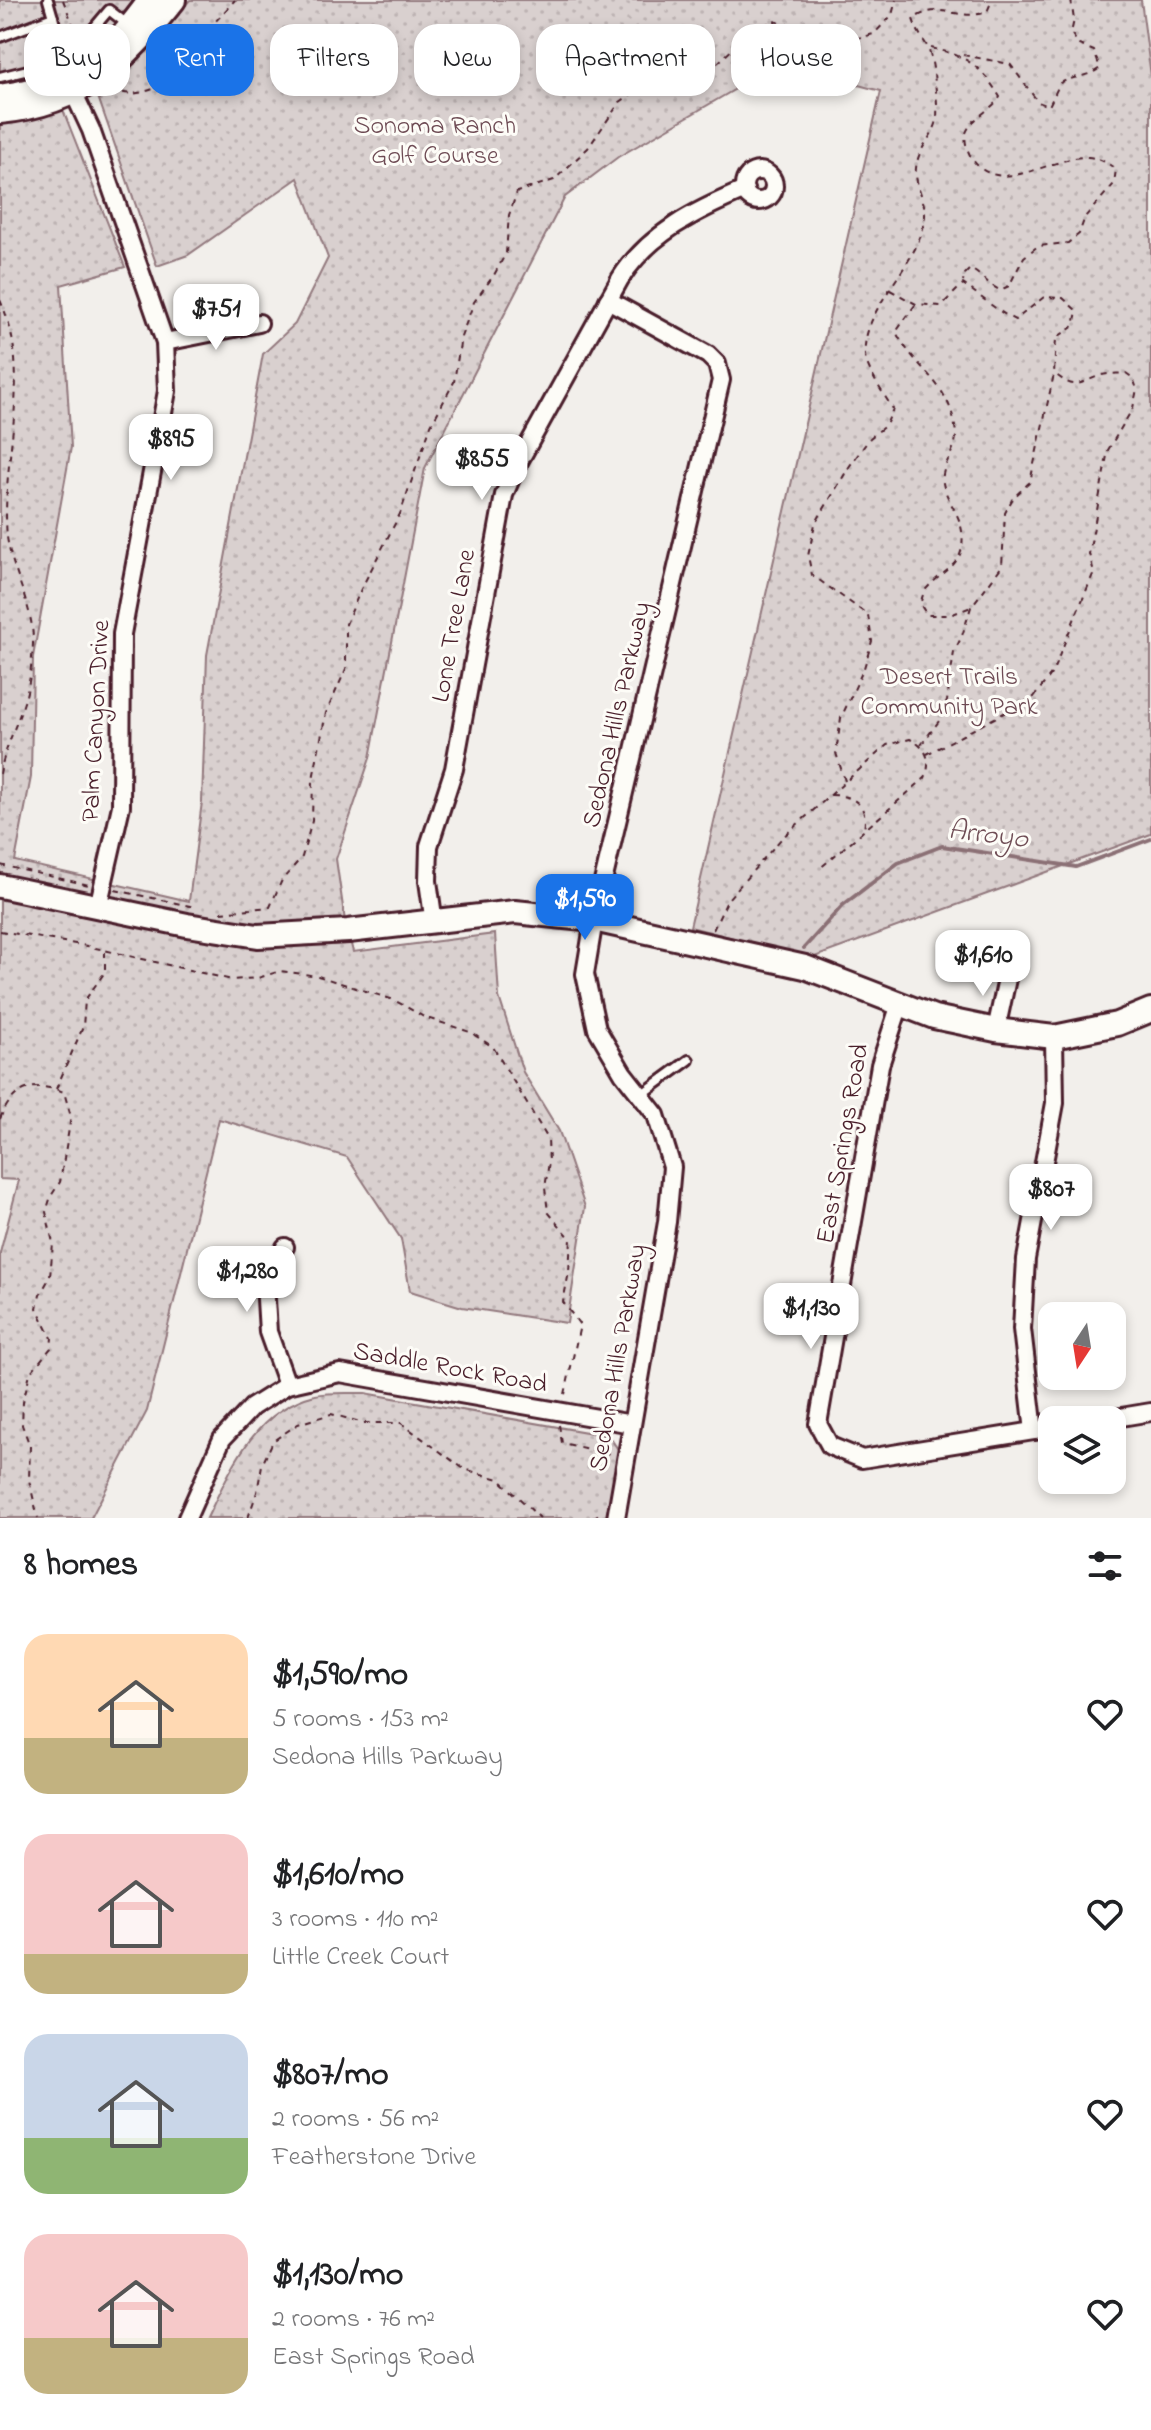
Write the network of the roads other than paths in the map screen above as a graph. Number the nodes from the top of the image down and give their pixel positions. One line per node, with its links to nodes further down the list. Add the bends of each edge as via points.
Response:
1 (48, 0): 4 (lane)
2 (150, 0): 9 (street)
3 (174, 0): 9 (street)
4 (53, 17): 5 (lane); 10 (lane)
5 (55, 24)
6 (97, 24): 7 (lane, via 109,10)
7 (126, 24)
8 (130, 27): 9 (lane)
9 (136, 32): 11 (street)
10 (0, 37)
11 (130, 52)
12 (24, 71): 13 (lane)
13 (0, 77)
14 (24, 92): 15 (street)
15 (0, 96)
16 (48, 96): 18 (street, via 19,111)
17 (75, 96): 22 (street, Palm Canyon Drive)
18 (0, 112)
19 (745, 190): 20 (street, Lone Tree Lane, via 655,238 627,267)
20 (608, 300): 25 (street, Sedona Hills Parkway, via 708,355 721,380); 26 (street, Lone Tree Lane, via 504,495 454,769 429,846)
21 (259, 323): 22 (street)
22 (165, 342): 24 (street, Palm Canyon Drive, via 167,391 122,634 121,806)
23 (0, 886): 24 (street)
24 (100, 897): 26 (street, via 258,936)
25 (594, 920): 26 (street, via 515,912); 28 (street, via 805,967); 33 (street, Sedona Hills Parkway, via 585,974 597,1029)
26 (434, 923)
27 (1008, 974): 30 (street)
28 (900, 1004): 30 (street); 40 (street, East Springs Road, via 880,1065 818,1424 830,1446 862,1459)
29 (1151, 1010): 31 (street, via 1117,1024)
30 (996, 1030): 31 (street)
31 (1054, 1037): 40 (street, via 1055,1103 1026,1259 1022,1329)
32 (689, 1060): 33 (lane)
33 (641, 1095): 38 (street, Sedona Hills Parkway, via 656,1115 672,1167)
34 (285, 1247): 35 (street, via 265,1283 268,1332)
35 (287, 1385): 38 (street, Saddle Rock Road, via 340,1373); 42 (street, Saddle Rock Road, via 252,1407 222,1439)
36 (1151, 1412): 37 (street)
37 (1126, 1416)
38 (632, 1424): 41 (street, Sedona Hills Parkway)
39 (1038, 1430): 40 (street, East Springs Road)
40 (1034, 1431)
41 (610, 1514)
42 (187, 1518)

